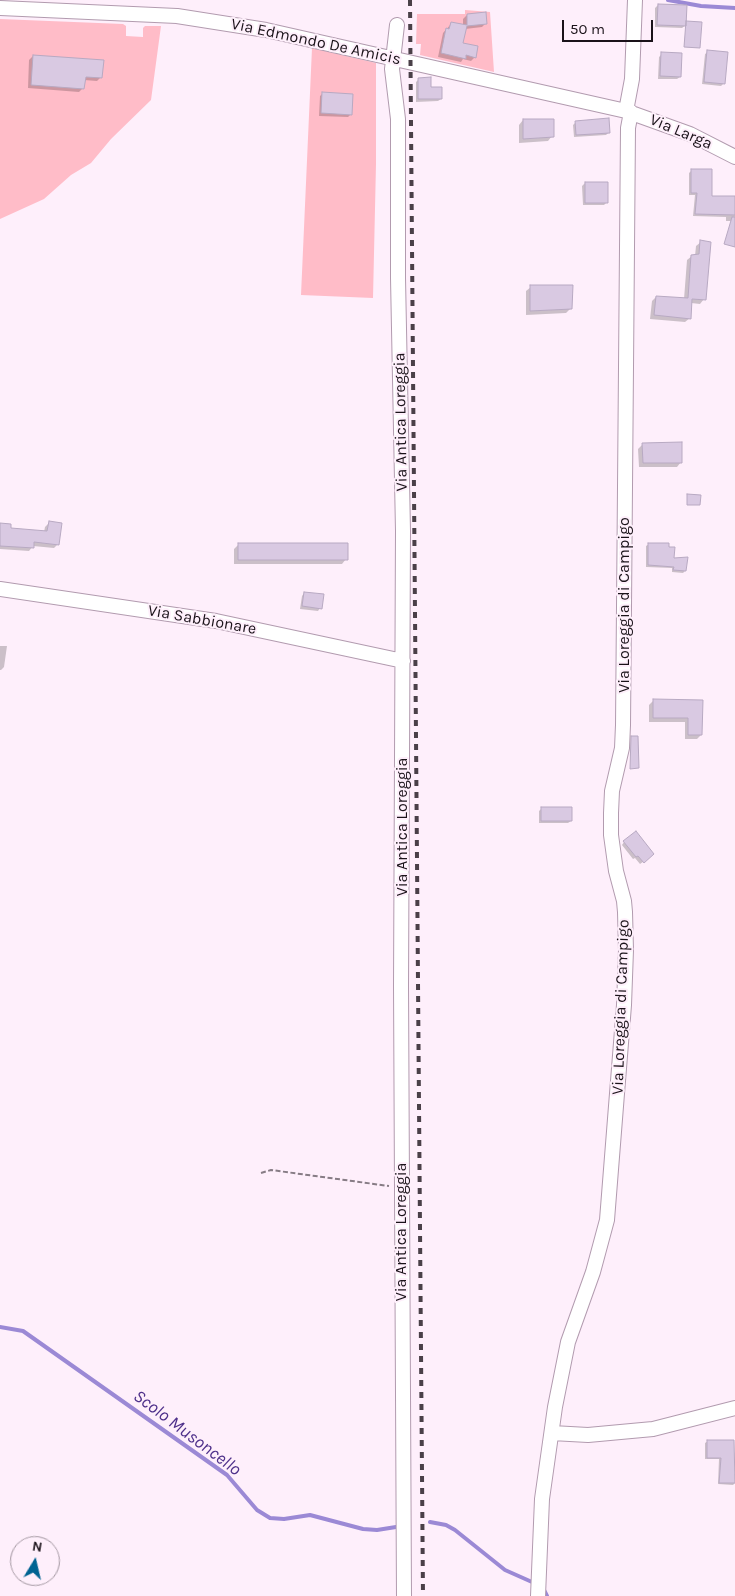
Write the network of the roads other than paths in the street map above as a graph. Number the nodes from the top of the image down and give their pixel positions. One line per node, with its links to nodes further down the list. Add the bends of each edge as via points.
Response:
1 (635, 0): 5 (street, Via Loreggia di Campigo)
2 (0, 8): 4 (street, Via Edmondo De Amicis, via 184,16)
3 (397, 25): 4 (street, Via Antica Loreggia)
4 (393, 58): 5 (street, Via Edmondo De Amicis); 8 (street, Via Antica Loreggia, via 398,119)
5 (628, 111): 6 (street, Via Larga, via 690,134); 10 (street, Via Loreggia di Campigo, via 623,725 611,813 616,871 625,912 624,1005 607,1220 594,1272 568,1342)
6 (735, 157)
7 (0, 589): 8 (street, Via Sabbionare, via 216,621)
8 (403, 661): 11 (street, Via Antica Loreggia, via 401,1185)
9 (735, 1408): 10 (street, via 653,1429 588,1435)
10 (552, 1433): 12 (street, Via Loreggia di Campigo, via 542,1499)
11 (404, 1596)
12 (538, 1596)

